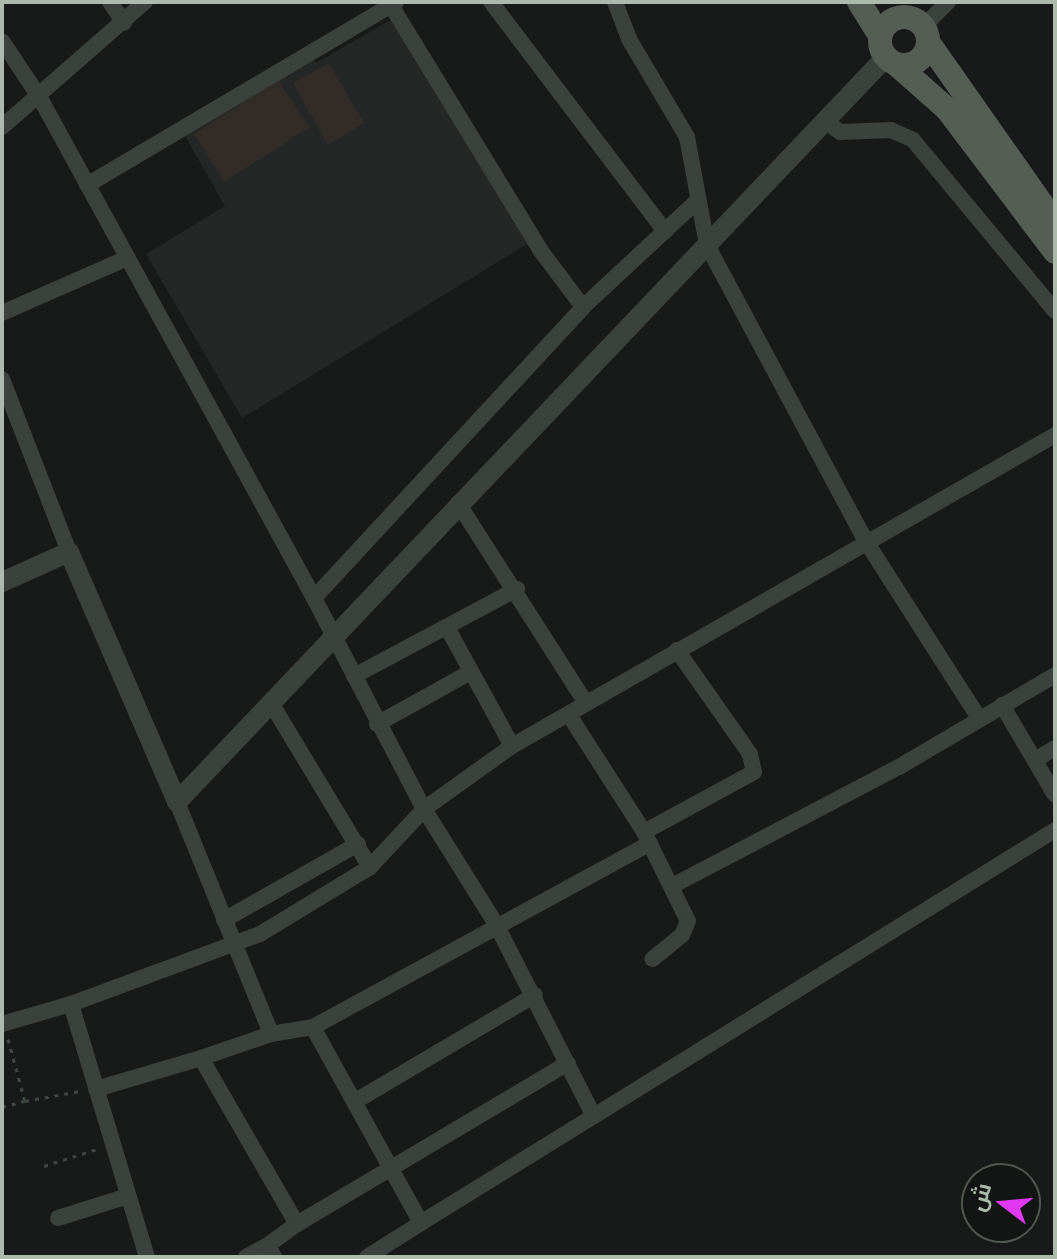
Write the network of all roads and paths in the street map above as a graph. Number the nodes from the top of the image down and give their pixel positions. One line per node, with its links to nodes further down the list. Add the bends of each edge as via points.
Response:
1 (110, 2): 9 (street)
2 (145, 2): 9 (street)
3 (491, 2): 18 (street)
4 (615, 2): 16 (street, via 629,39 687,137)
5 (859, 2): 11 (main road)
6 (948, 2): 8 (street)
7 (394, 4): 15 (street); 22 (street, via 541,251)
8 (915, 22): 11 (main road, via 888,22); 11 (main road, via 918,61); 17 (main road)
9 (124, 23): 12 (street)
10 (2, 41): 12 (street)
11 (888, 52): 13 (street); 20 (main road, via 947,109)
12 (40, 98): 14 (street); 15 (street)
13 (825, 121): 19 (street); 23 (street, via 840,132 891,130 913,140)
14 (2, 127)
15 (87, 185): 21 (street)
16 (698, 200): 18 (street); 19 (street)
17 (1055, 223)
18 (665, 231): 22 (street)
19 (707, 245): 27 (street); 28 (street)
20 (1055, 252)
21 (127, 258): 24 (street); 32 (street)
22 (583, 307): 32 (street)
23 (1055, 311)
24 (2, 313)
25 (2, 379): 29 (street)
26 (1055, 435): 28 (street)
27 (458, 503): 31 (street); 34 (street)
28 (867, 543): 35 (street); 43 (street)
29 (69, 552): 30 (street); 49 (street)
30 (2, 582)
31 (517, 589): 33 (street); 40 (street)
32 (314, 598): 34 (street)
33 (448, 629): 36 (street); 38 (street)
34 (334, 634): 38 (street); 39 (street)
35 (677, 650): 40 (street); 52 (street, via 750,754 754,772)
36 (469, 673): 44 (street); 45 (street)
37 (1055, 675): 41 (street)
38 (354, 676): 44 (street)
39 (271, 703): 49 (street); 53 (street)
40 (586, 703): 42 (street)
41 (1002, 705): 43 (street); 47 (street)
42 (569, 715): 45 (street); 52 (street)
43 (979, 718): 55 (street, via 899,767)
44 (377, 724): 50 (street)
45 (512, 746): 50 (street)
46 (1055, 748): 47 (street)
47 (1035, 760): 48 (street)
48 (1055, 795)
49 (177, 802): 56 (street)
50 (424, 809): 54 (street); 57 (street)
51 (1055, 830): 71 (street)
52 (647, 838): 55 (street); 57 (street)
53 (358, 844): 54 (street); 56 (street)
54 (370, 867): 58 (street)
55 (672, 886): 59 (street, via 688,924)
56 (224, 920): 58 (street)
57 (497, 926): 60 (street); 63 (street)
58 (233, 945): 61 (street); 64 (street)
59 (652, 959)
60 (535, 995): 66 (street); 69 (street)
61 (71, 1004): 62 (street); 67 (street)
62 (3, 1024): 68 (path)
63 (313, 1027): 64 (street); 69 (street)
64 (271, 1034): 65 (street)
65 (201, 1058): 67 (street); 78 (street)
66 (568, 1063): 71 (street); 74 (street)
67 (96, 1089): 68 (path); 72 (street)
68 (25, 1101): 70 (path)
69 (354, 1102): 74 (street)
70 (2, 1107)
71 (594, 1116): 77 (street)
72 (111, 1144): 73 (path); 75 (street)
73 (44, 1166)
74 (391, 1167): 77 (street); 78 (street)
75 (128, 1196): 76 (street); 80 (street)
76 (58, 1218)
77 (421, 1223): 82 (street)
78 (297, 1224): 79 (street)
79 (271, 1251): 81 (street)
80 (147, 1257)
81 (246, 1257)
82 (367, 1257)

